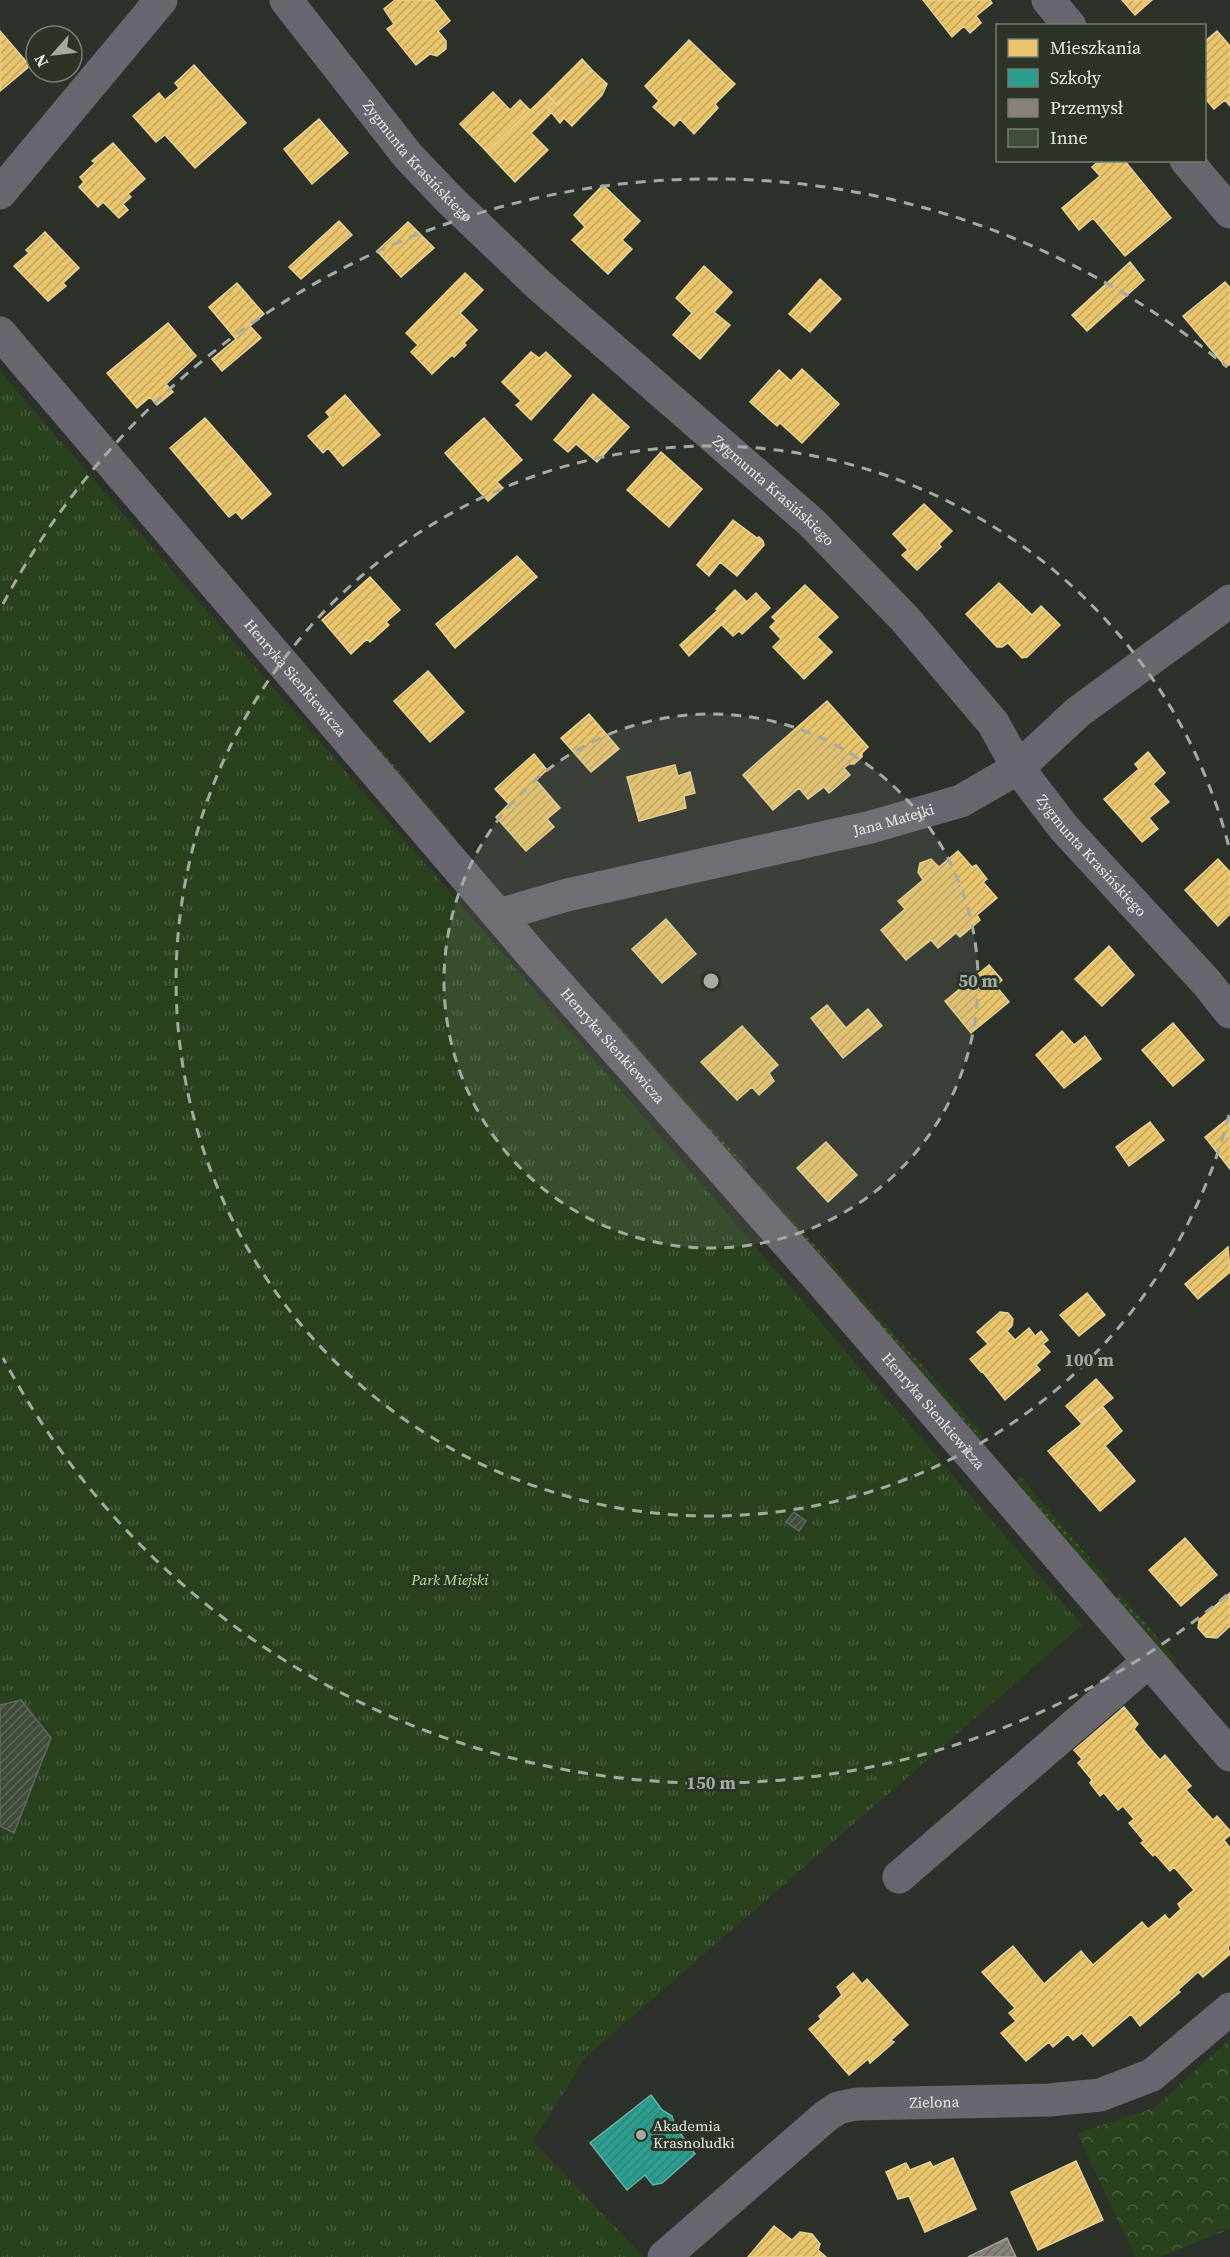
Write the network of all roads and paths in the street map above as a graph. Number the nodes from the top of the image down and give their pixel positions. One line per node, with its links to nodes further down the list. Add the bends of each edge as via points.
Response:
1 (161, 0): 6 (street)
2 (286, 0): 10 (street, Zygmunta Krasińskiego, via 408,156 450,199 539,285 812,523 905,619 993,723)
3 (1048, 0): 4 (street)
4 (1068, 24)
5 (1188, 162): 7 (street)
6 (0, 194)
7 (1230, 212)
8 (0, 333): 11 (street, Henryka Sienkiewicza)
9 (1230, 601): 10 (street, Jana Matejki, via 1078,712)
10 (1018, 768): 11 (street, Jana Matejki, via 961,801 871,827 567,895); 12 (street, Zygmunta Krasińskiego, via 1064,828)
11 (499, 915): 13 (street, Henryka Sienkiewicza)
12 (1230, 1012)
13 (1149, 1661): 14 (street, Henryka Sienkiewicza); 15 (street)
14 (1230, 1755)
15 (899, 1877)
16 (1230, 2009): 17 (street, Zielona, via 1152,2075 1100,2095 1049,2100 856,2104 838,2108)
17 (664, 2257)

